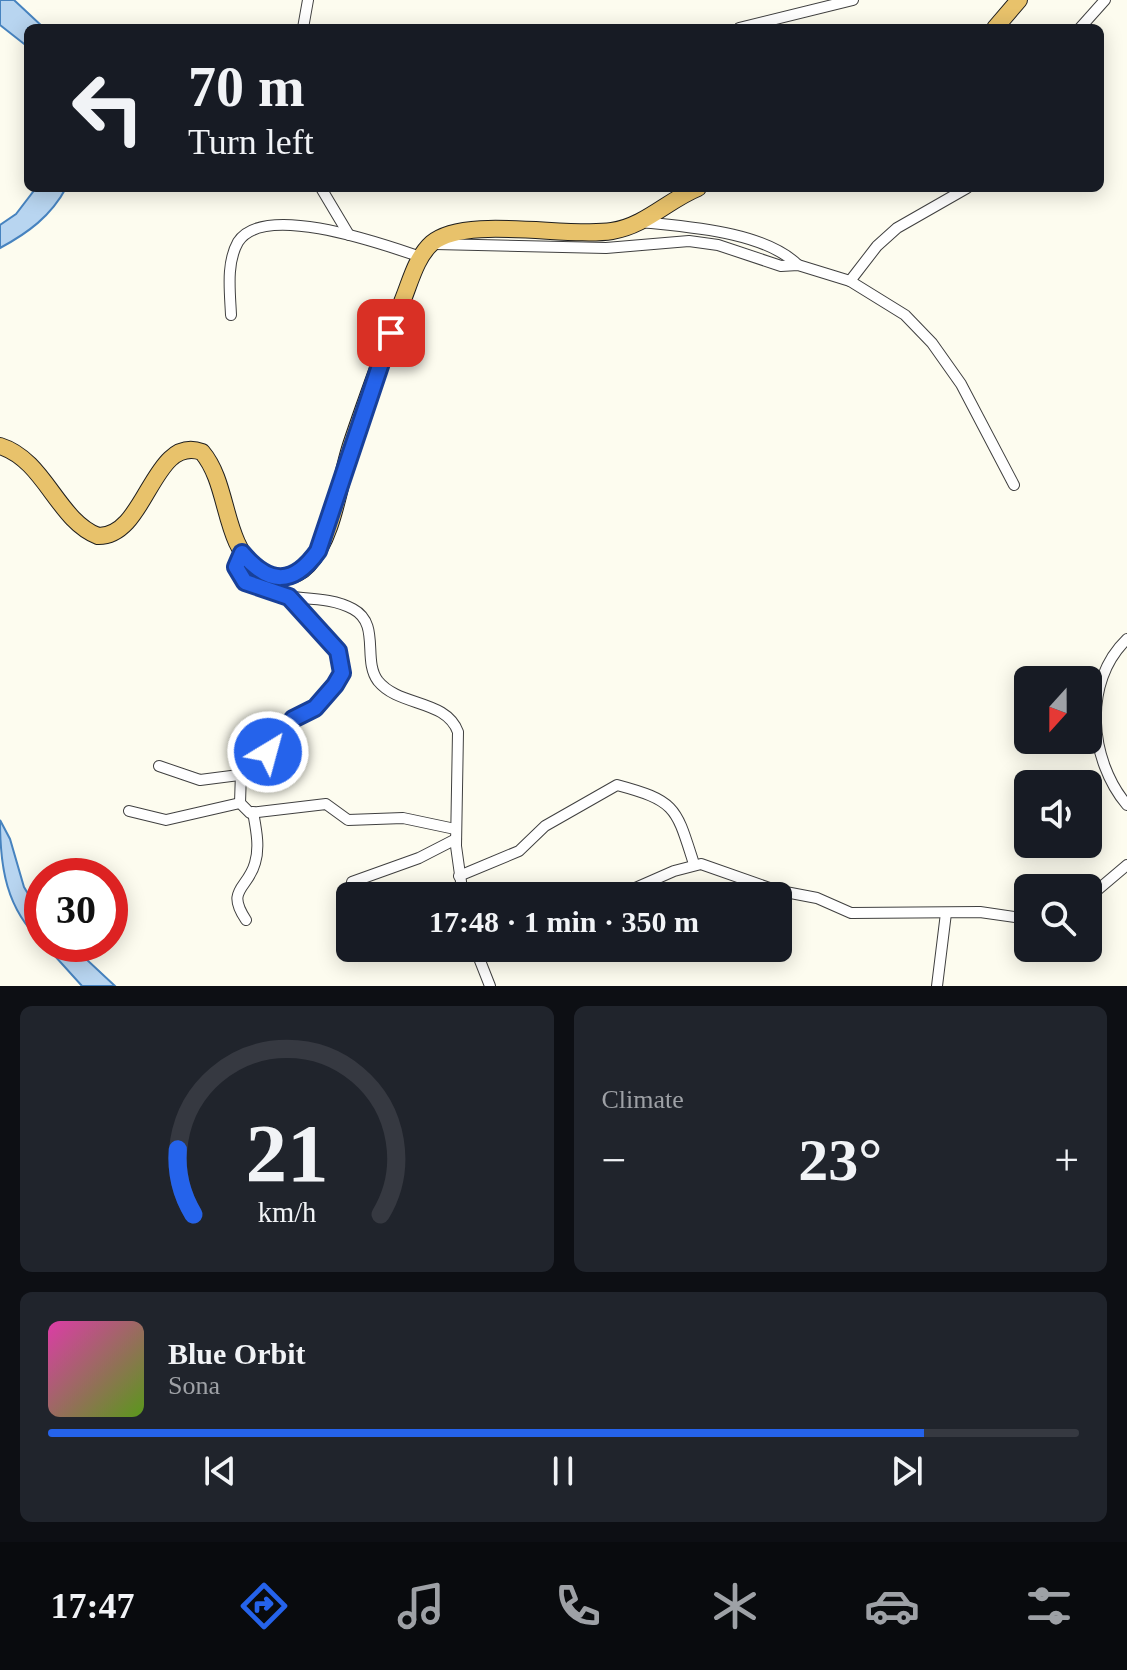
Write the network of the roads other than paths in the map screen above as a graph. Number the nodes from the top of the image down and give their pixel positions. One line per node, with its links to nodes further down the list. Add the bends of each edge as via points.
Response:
1 (308, 0): 5 (street)
2 (853, 0): 6 (street)
3 (1019, 0): 7 (highway)
4 (1105, 0): 8 (street)
5 (304, 24)
6 (755, 24)
7 (998, 24)
8 (1084, 24)
9 (323, 192): 13 (street)
10 (691, 192): 12 (highway)
11 (960, 192): 16 (street, via 897,228)
12 (641, 222): 14 (highway, via 611,231 460,231); 15 (street, via 744,238)
13 (349, 235): 14 (street); 17 (street, via 295,226 250,231 233,254)
14 (426, 251): 15 (street, via 628,248 689,241 781,266); 20 (highway, via 350,447 318,551 307,566 282,577 259,571)
15 (798, 265): 16 (street)
16 (850, 281): 19 (street, via 905,315 932,343 961,384)
17 (231, 315)
18 (0, 446): 20 (highway, via 28,464 83,527 98,536 122,529 171,458 186,449 202,452)
19 (1014, 485)
20 (242, 553): 21 (street, via 236,567 245,582)
21 (289, 597): 24 (street, via 338,651 342,673 325,700 293,719 268,752); 29 (street, via 355,610 367,623 377,680 454,722)
22 (1127, 639): 26 (street, via 1101,675 1096,712 1104,773)
23 (159, 766): 24 (street, via 200,780)
24 (239, 775): 25 (street)
25 (240, 803): 27 (street, via 166,820); 28 (street)
26 (1127, 805)
27 (129, 811)
28 (253, 812): 29 (street, via 326,804 348,820 403,818); 39 (street, via 256,862 237,893)
29 (456, 834): 32 (street); 33 (street, via 419,858)
30 (694, 864): 32 (street, via 672,806 617,785 551,821 519,851); 35 (street); 37 (street, via 817,898 851,913)
31 (1127, 865): 36 (street)
32 (459, 876): 34 (street)
33 (352, 882)
34 (460, 882)
35 (651, 882)
36 (1102, 888)
37 (946, 913): 38 (street); 42 (street)
38 (1014, 917)
39 (246, 920)
40 (481, 962): 41 (street)
41 (490, 986)
42 (937, 986)

